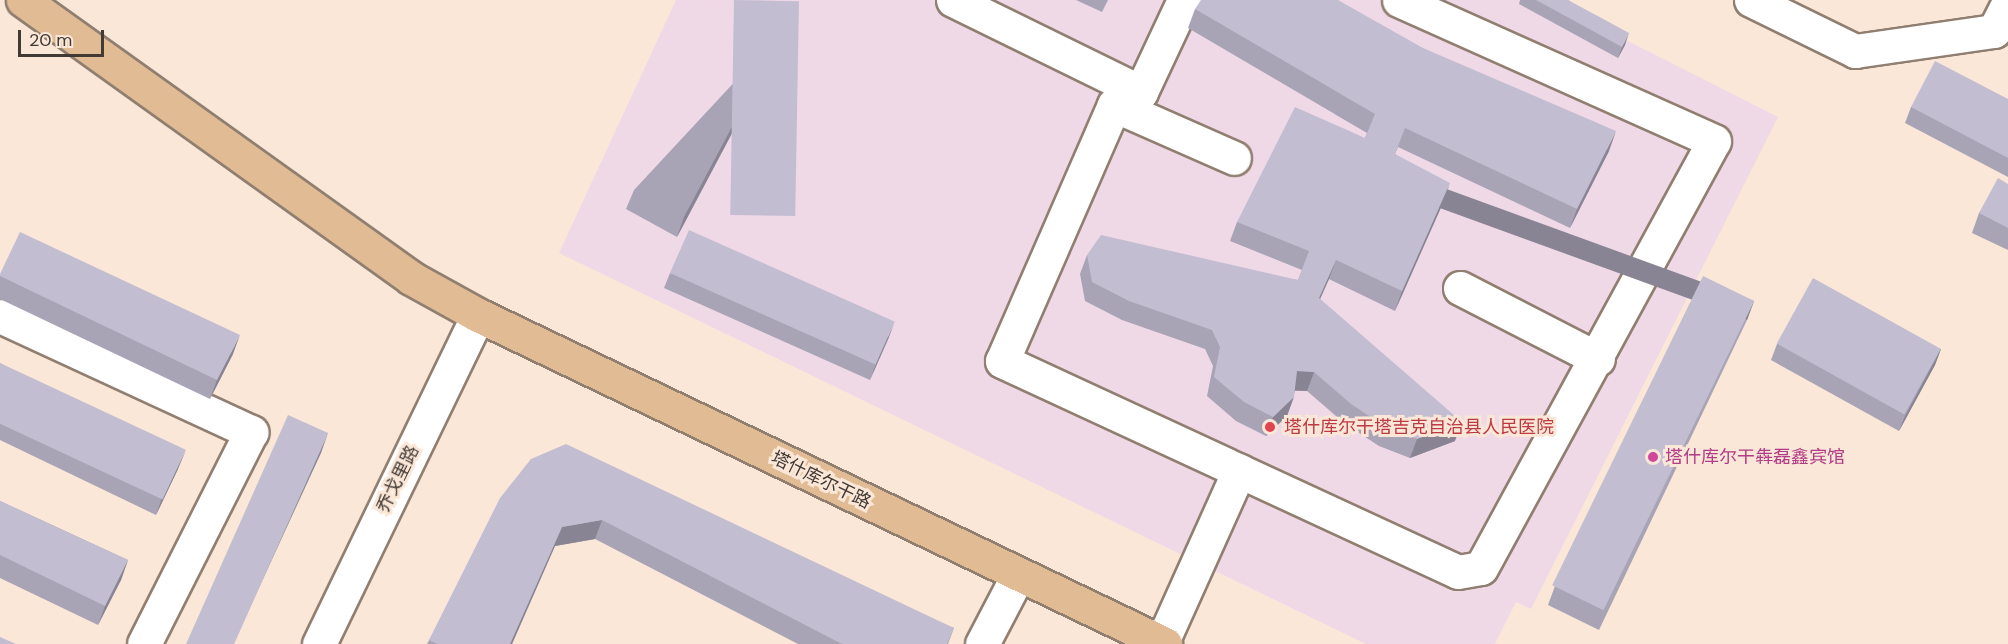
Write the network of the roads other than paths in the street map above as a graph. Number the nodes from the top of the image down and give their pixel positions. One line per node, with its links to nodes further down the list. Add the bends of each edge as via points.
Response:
1 (23, 0): 10 (main road, 塔什库尔干路, via 411,278)
2 (953, 0): 7 (street)
3 (1184, 0): 7 (street)
4 (1399, 0): 12 (street, via 1714,141)
5 (1751, 0): 6 (street, via 1855,51 1994,31)
6 (2008, 4)
7 (1128, 98): 8 (street); 13 (street, via 1002,362)
8 (1234, 158)
9 (1460, 288): 12 (street)
10 (478, 315): 14 (main road, 塔什库尔干路); 17 (street, 乔戈里路)
11 (0, 316): 16 (street, via 251,432)
12 (1598, 359): 13 (street, via 1481,568 1458,572)
13 (1239, 471): 15 (street)
14 (1018, 575): 15 (main road, 塔什库尔干路); 18 (street)
15 (1163, 643)
16 (144, 644)
17 (319, 644)
18 (982, 644)

